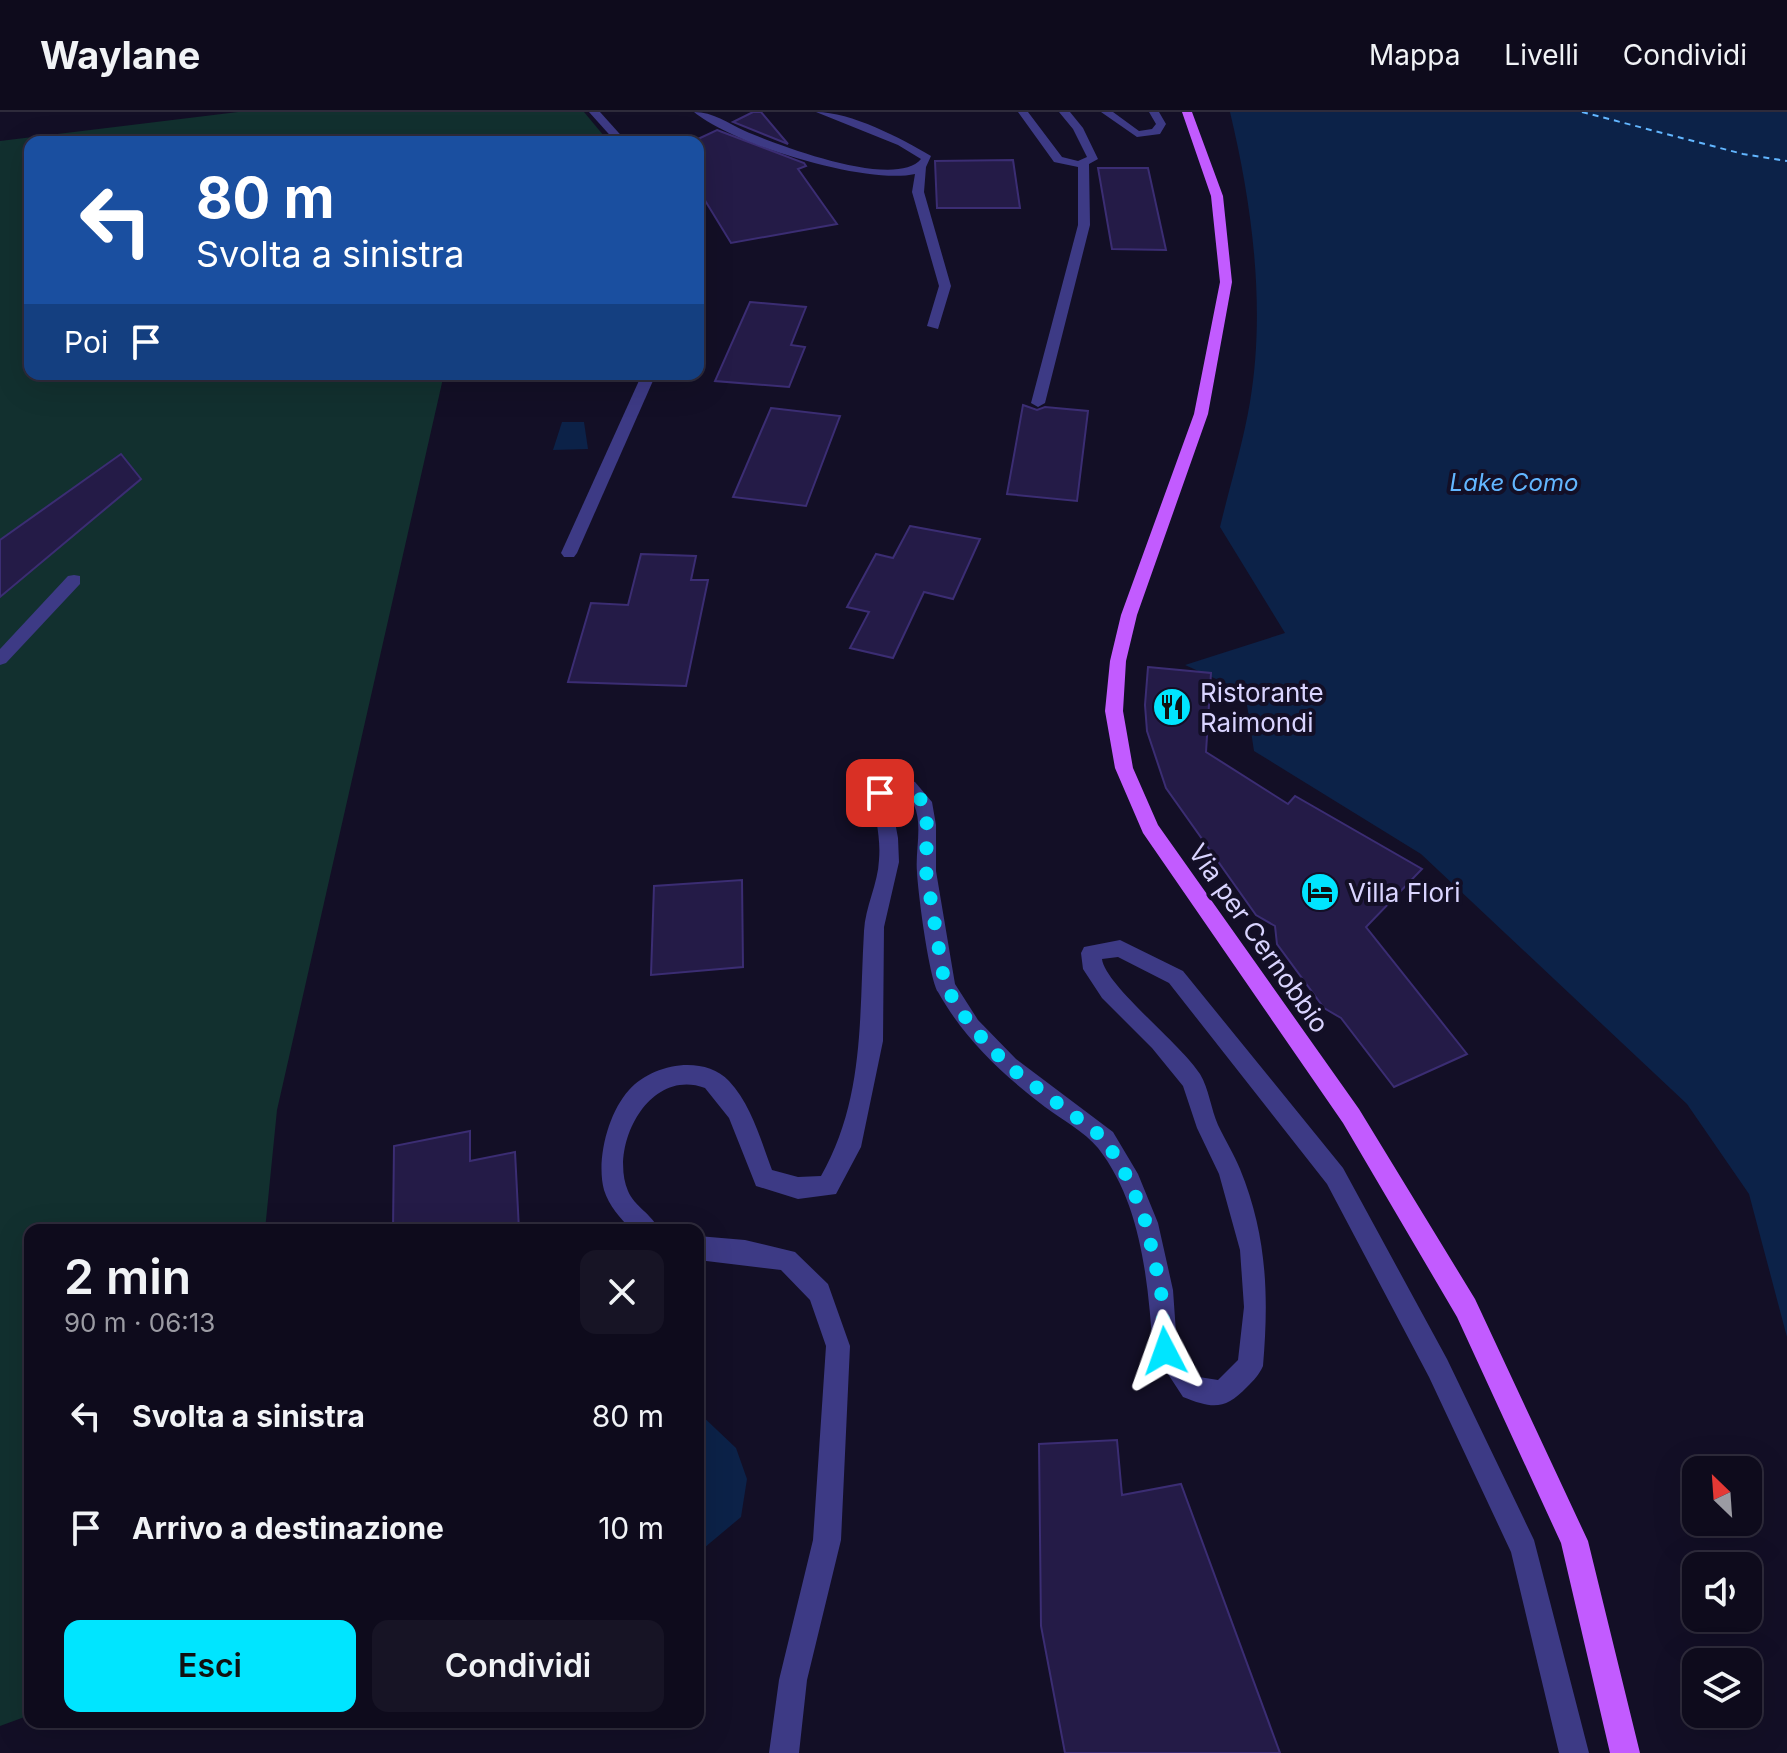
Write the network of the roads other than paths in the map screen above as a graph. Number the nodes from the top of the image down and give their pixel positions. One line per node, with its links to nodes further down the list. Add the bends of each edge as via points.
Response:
1 (594, 112): 9 (street)
2 (699, 112): 11 (street, via 769,142 852,168 885,173)
3 (821, 112): 11 (street, via 918,150 927,158)
4 (1023, 112): 10 (street, via 1048,153 1063,163)
5 (1064, 112): 10 (street, via 1088,144 1093,159)
6 (1106, 112): 7 (street, via 1137,134 1156,132 1161,124)
7 (1154, 112)
8 (1187, 112): 22 (main road, Via per Cernobbio, via 1217,196 1226,282 1201,414 1129,615 1118,661 1114,711 1124,768 1150,828 1351,1116 1466,1308 1574,1541)
9 (616, 136)
10 (1083, 164): 14 (street, via 1084,225)
11 (921, 168): 12 (street, via 918,192 945,286)
12 (933, 326)
13 (646, 380): 15 (street)
14 (1038, 403)
15 (569, 553)
16 (74, 580): 17 (street)
17 (0, 659)
18 (642, 1224): 21 (street, via 618,1197 612,1162 632,1102 658,1081 673,1077 688,1074 714,1081 732,1101 764,1178 798,1188 828,1186 850,1147 872,1041 874,927 889,850 880,793 894,782 909,787 923,802 925,813 926,871 945,986 971,1026 1008,1066 1105,1139 1146,1223 1161,1290 1165,1351 1192,1388 1223,1394 1250,1366 1256,1307 1252,1250 1230,1172 1192,1081 1109,992 1093,969 1091,953 1120,948 1176,977 1335,1176 1438,1368 1524,1550)
19 (704, 1249): 20 (street, via 787,1260 819,1292 838,1346 827,1540 793,1680)
20 (784, 1753)
21 (1574, 1753)
22 (1625, 1753)

